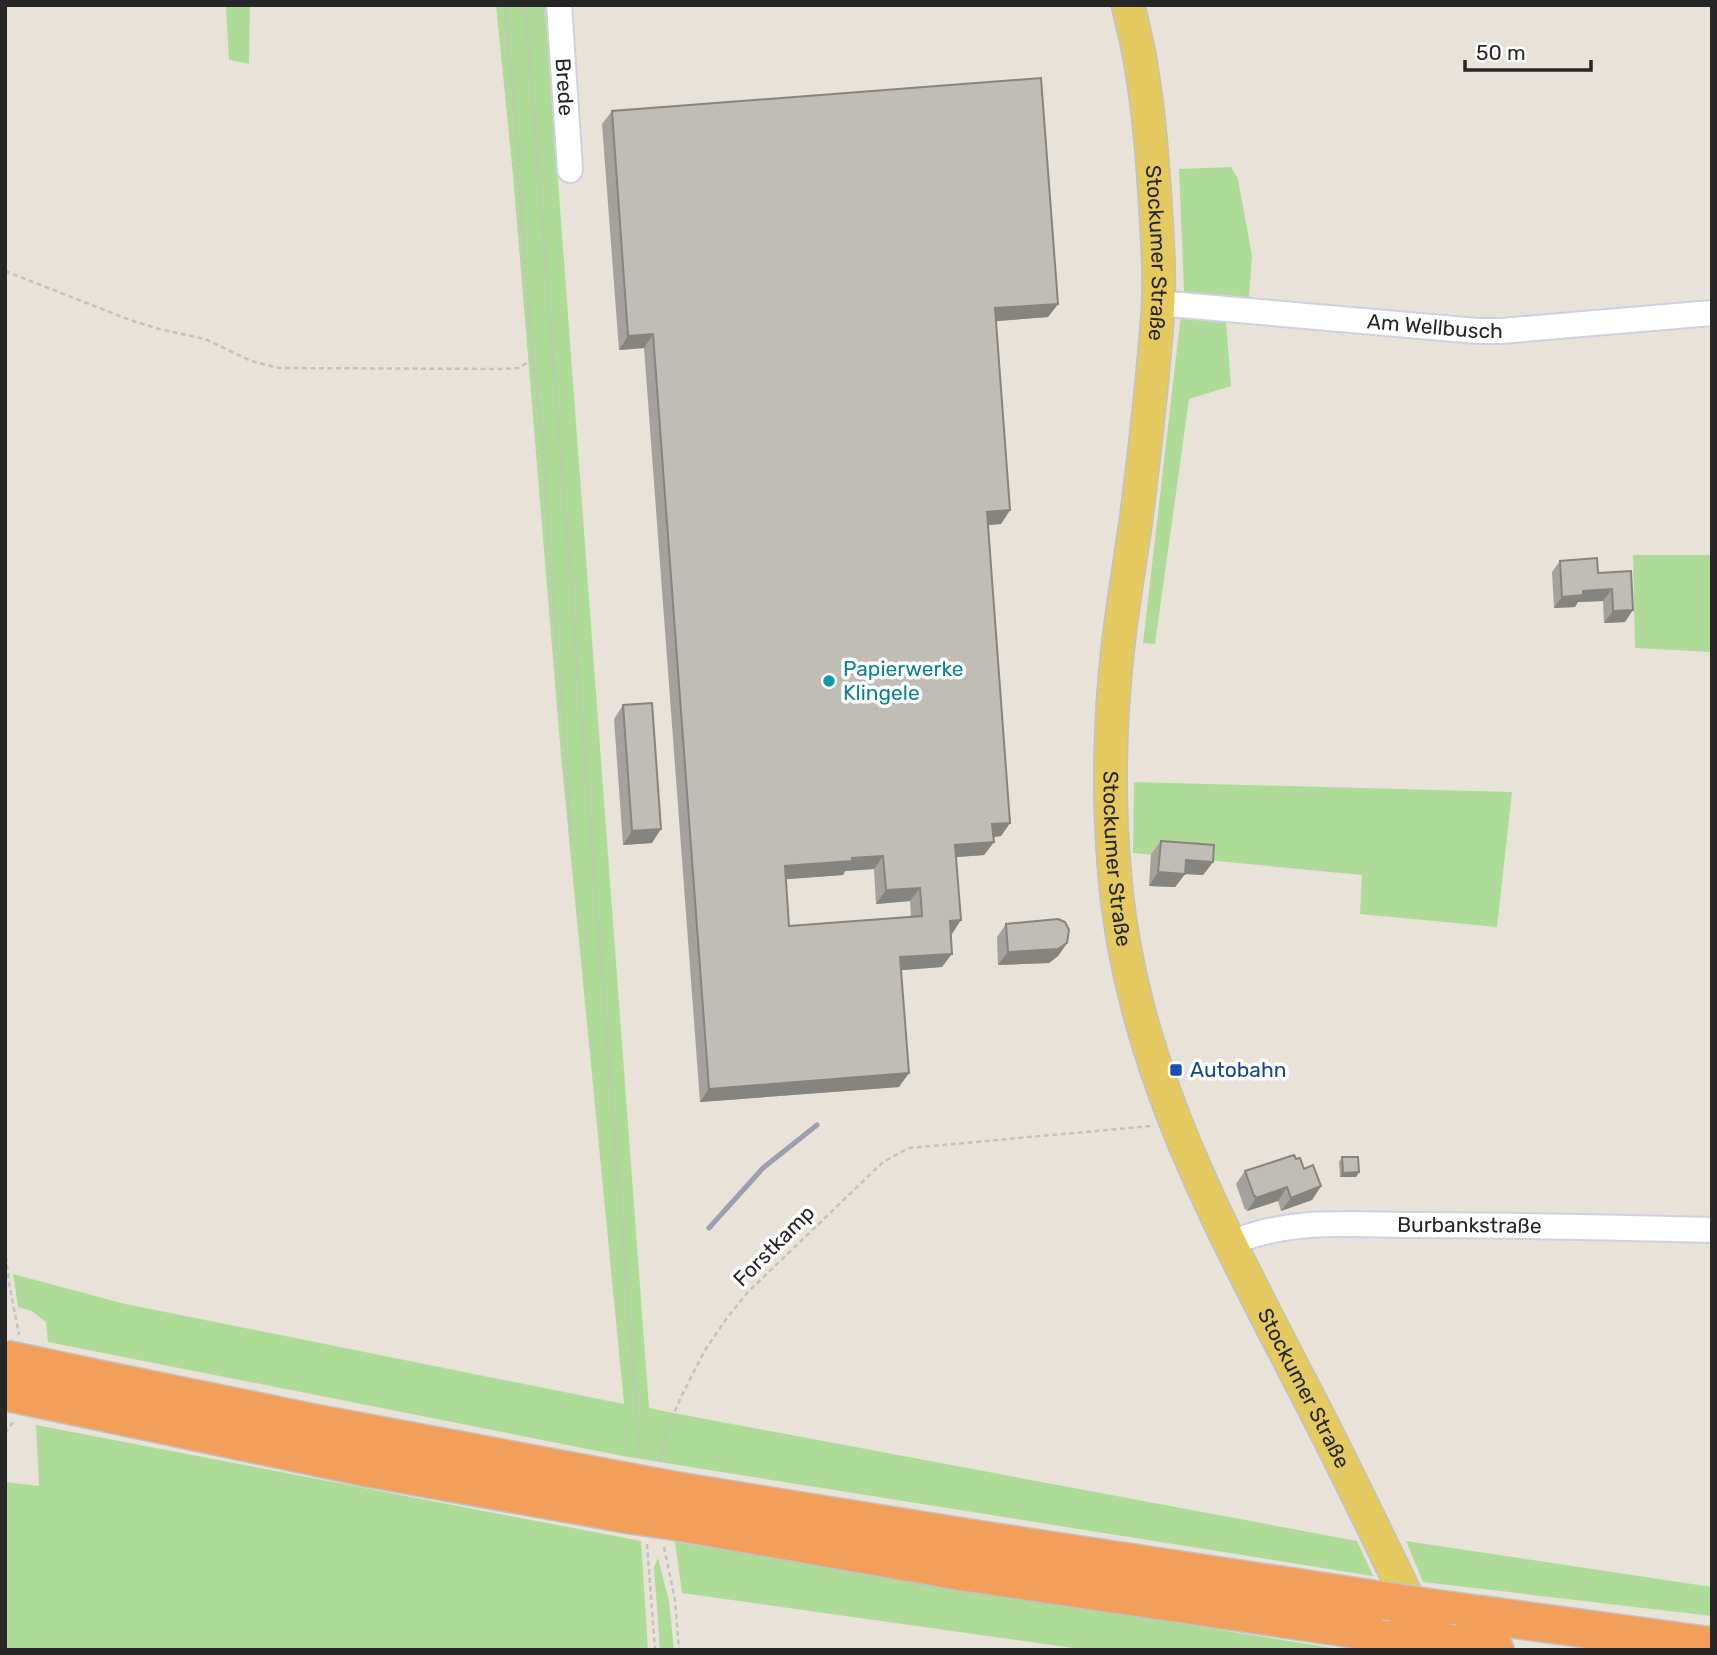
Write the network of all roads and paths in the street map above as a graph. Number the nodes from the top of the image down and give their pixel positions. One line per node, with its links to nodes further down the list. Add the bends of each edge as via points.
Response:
1 (504, 5): 9 (path)
2 (524, 5): 19 (path)
3 (559, 5): 5 (street, Brede)
4 (1128, 5): 7 (main road, Stockumer Straße, via 1142,73 1154,176)
5 (570, 170)
6 (5, 271): 9 (path, via 130,320 205,339 251,361 279,368 500,369 518,368)
7 (1158, 303): 8 (street, Am Wellbusch, via 1477,331); 11 (main road, Stockumer Straße, via 1145,446 1118,647 1111,814 1122,934 1143,1030)
8 (1712, 313)
9 (533, 360): 10 (path)
10 (571, 840)
11 (1175, 1122): 13 (main road, Stockumer Straße); 19 (path, Forstkamp, via 909,1148 883,1161 748,1292 705,1350 666,1432)
12 (1712, 1230): 13 (street, Burbankstraße, via 1326,1225 1265,1231)
13 (1230, 1244): 20 (main road, Stockumer Straße)
14 (5, 1248): 15 (path)
15 (9, 1283)
16 (5, 1359): 18 (highway, bridge)
17 (5, 1392): 18 (highway, bridge)
18 (89, 1393): 19 (highway, via 363,1466)
19 (653, 1502): 20 (highway, via 964,1572); 21 (highway, bridge, via 969,1538); 22 (path); 23 (path, Forstkamp, via 675,1600)
20 (1429, 1643): 24 (highway)
21 (1712, 1646)
22 (655, 1650)
23 (679, 1650)
24 (1495, 1650)

